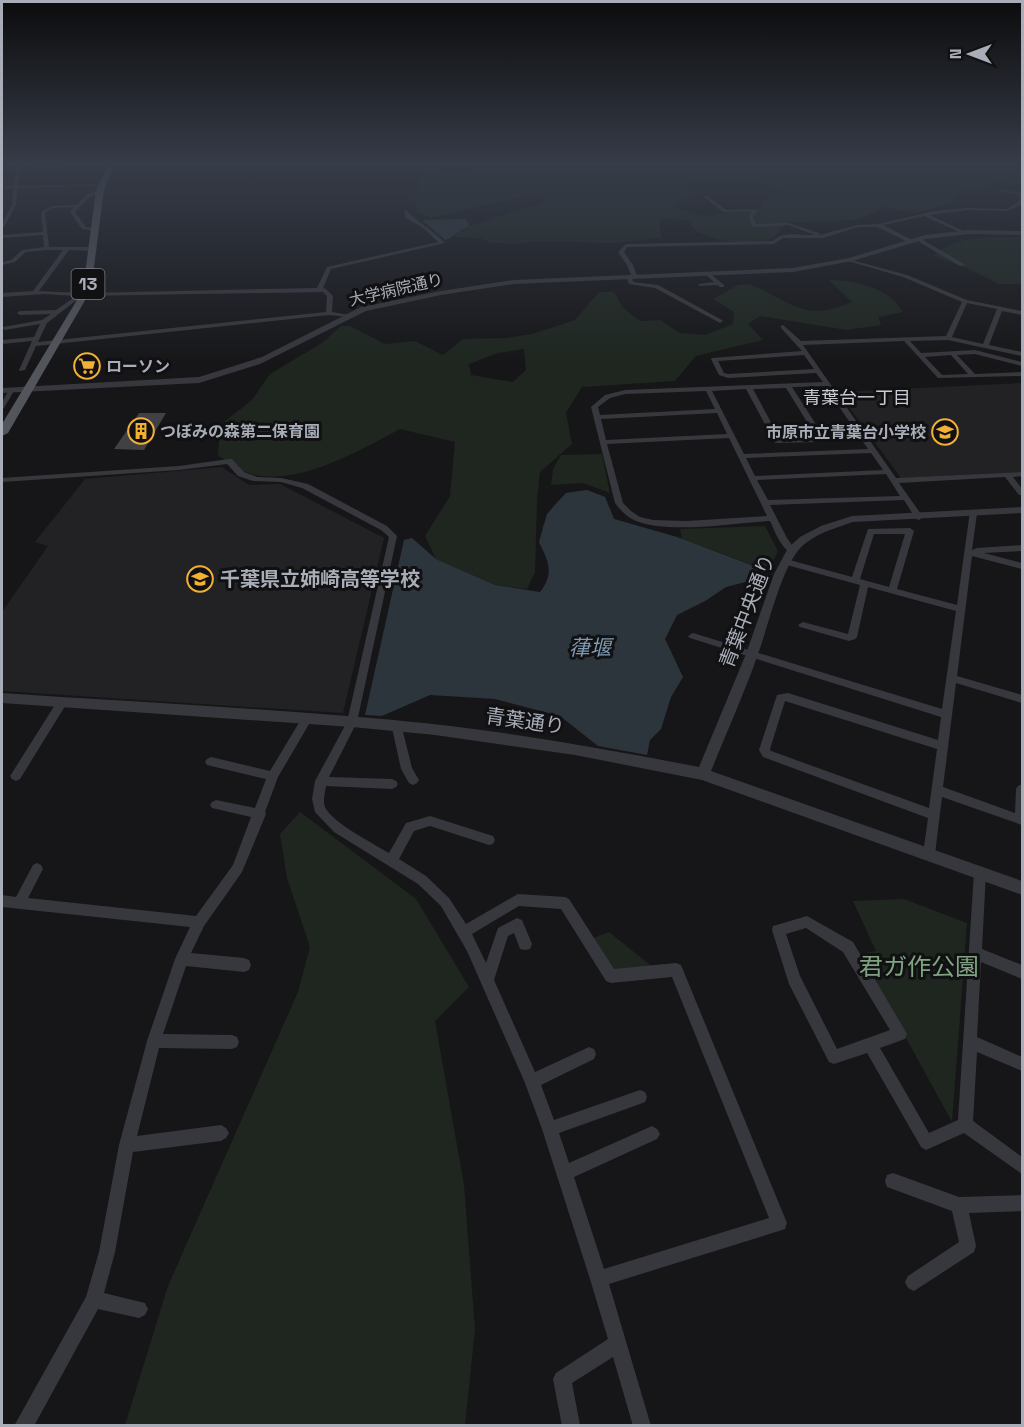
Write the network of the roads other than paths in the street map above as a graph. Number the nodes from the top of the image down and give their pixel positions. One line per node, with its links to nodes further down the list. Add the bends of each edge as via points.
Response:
1 (46, 233): 10 (street); 12 (street)
2 (97, 233): 13 (main road, 13)
3 (431, 233): 21 (street, via 442,243 329,268)
4 (813, 233): 9 (street)
5 (835, 233): 9 (street)
6 (896, 233): 11 (street)
7 (964, 233): 8 (street, 大学病院通り); 11 (street, 大学病院通り)
8 (1023, 233)
9 (823, 236): 19 (street, via 783,236 774,243 763,244 623,247 621,252)
10 (2, 237)
11 (914, 240): 15 (street, 大学病院通り); 17 (street)
12 (47, 248): 14 (street); 16 (street, via 24,251 13,261)
13 (94, 249): 14 (street); 23 (main road, 13)
14 (66, 250): 22 (street)
15 (850, 260): 18 (street, 大学病院通り, via 793,270); 25 (street, via 905,276)
16 (2, 263)
17 (962, 265)
18 (708, 274): 19 (street, 大学病院通り); 20 (street, via 720,285)
19 (632, 276): 31 (street, 大学病院通り, via 514,282 380,305); 32 (street, via 631,283 656,286)
20 (701, 285)
21 (319, 290): 23 (street); 29 (street, via 330,296)
22 (34, 293): 23 (street); 24 (street)
23 (83, 293): 27 (street); 38 (main road, 13)
24 (2, 295)
25 (965, 302): 26 (street); 36 (street)
26 (1000, 308): 30 (street); 42 (street)
27 (55, 312): 28 (street); 33 (street)
28 (20, 313)
29 (329, 313): 31 (street); 38 (street)
30 (1023, 313)
31 (347, 316): 56 (street, 大学病院通り, via 264,360 226,374 163,384)
32 (720, 321)
33 (44, 322): 35 (street); 40 (street)
34 (783, 327): 41 (street)
35 (5, 328)
36 (948, 338): 37 (street); 42 (street)
37 (905, 339): 41 (street); 46 (street)
38 (58, 341): 40 (street); 56 (main road, 13)
39 (2, 342): 40 (street)
40 (34, 342): 48 (street)
41 (799, 343): 43 (street)
42 (985, 346): 45 (street)
43 (806, 353): 49 (street); 49 (street, via 714,359 721,374 728,376)
44 (952, 353): 46 (street); 47 (street, via 975,352); 51 (street)
45 (1023, 354)
46 (919, 355): 51 (street, via 940,377)
47 (1023, 364)
48 (22, 370)
49 (818, 371): 52 (street)
50 (1023, 374): 51 (street)
51 (974, 376)
52 (827, 384): 53 (street); 64 (street)
53 (788, 386): 54 (street); 54 (street, via 822,440 778,441)
54 (749, 388): 55 (street)
55 (708, 389): 59 (street); 60 (street, via 610,394 594,407)
56 (28, 390): 57 (street, 大学病院通り); 61 (main road, 13)
57 (6, 391): 58 (street)
58 (2, 407)
59 (719, 411): 60 (street); 62 (street)
60 (597, 417): 63 (street)
61 (2, 434)
62 (732, 436): 63 (street); 65 (street)
63 (604, 442): 78 (street, via 619,503 639,519 660,524)
64 (873, 451): 65 (street); 66 (street)
65 (742, 456): 69 (street)
66 (887, 472): 69 (street); 71 (street)
67 (1023, 474): 68 (street)
68 (1006, 475): 71 (street); 72 (street)
69 (753, 478): 74 (street)
70 (2, 480): 95 (street, via 229,461 241,474 256,479 305,486 384,528 393,536 392,550)
71 (893, 481): 73 (street)
72 (1023, 493)
73 (905, 498): 74 (street); 77 (street)
74 (765, 503): 78 (street)
75 (1023, 510): 76 (street, 青葉中央通り)
76 (973, 513): 77 (street, 青葉中央通り); 80 (street)
77 (919, 516): 81 (street, 青葉中央通り, via 852,519 814,533)
78 (772, 518): 81 (street)
79 (1023, 548): 80 (street)
80 (968, 552): 82 (street); 85 (street)
81 (789, 557): 83 (street); 88 (street, 青葉中央通り)
82 (1023, 566)
83 (860, 582): 84 (street); 84 (street, via 871,531 910,531); 86 (street, via 852,637)
84 (892, 591): 85 (street)
85 (960, 609): 89 (street)
86 (802, 626)
87 (693, 636): 88 (street)
88 (752, 654): 93 (street); 99 (street, 青葉中央通り)
89 (951, 678): 91 (street); 93 (street)
90 (2, 698): 92 (street, 青葉通り)
91 (1023, 699)
92 (62, 703): 94 (street, 青葉通り); 100 (street)
93 (947, 715): 97 (street)
94 (307, 719): 95 (street, 青葉通り); 101 (street)
95 (352, 722): 96 (street, 青葉通り); 103 (street)
96 (397, 728): 99 (street, 青葉通り, via 575,749); 102 (street)
97 (943, 746): 106 (street); 109 (street, via 788,697 781,698 764,750)
98 (211, 762): 101 (street)
99 (703, 774): 112 (street, 青葉通り)
100 (16, 776)
101 (273, 776): 108 (street)
102 (412, 780)
103 (321, 781): 104 (street); 113 (street, via 318,799 328,821)
104 (392, 784)
105 (1023, 789): 110 (street)
106 (937, 790): 109 (street); 110 (street)
107 (216, 805): 108 (street)
108 (260, 814): 119 (street, via 238,868)
109 (934, 815): 112 (street)
110 (1022, 819)
111 (489, 840): 113 (street, via 430,820 410,827)
112 (929, 854): 115 (street, 青葉通り)
113 (392, 860): 120 (street, via 445,902)
114 (37, 869): 118 (street)
115 (980, 872): 116 (street, 青葉通り); 122 (street)
116 (1023, 888)
117 (2, 901): 118 (street)
118 (19, 903): 119 (street)
119 (199, 922): 123 (street)
120 (464, 932): 126 (street); 145 (street, via 518,900 565,903 611,976 676,970 779,1223)
121 (525, 944): 126 (street, via 517,924 503,932)
122 (977, 954): 125 (street); 128 (street)
123 (182, 959): 124 (street); 127 (street)
124 (244, 965)
125 (1023, 972)
126 (487, 981): 133 (street)
127 (154, 1041): 129 (street); 139 (street)
128 (969, 1041): 132 (street); 135 (street)
129 (232, 1042)
130 (870, 1044): 130 (street, via 900,1034 848,947 807,922 778,930 794,979 834,1057); 135 (street, via 926,1142)
131 (589, 1053): 133 (street)
132 (1023, 1064)
133 (532, 1081): 136 (street)
134 (640, 1097): 136 (street)
135 (965, 1125): 140 (street)
136 (550, 1129): 141 (street)
137 (221, 1133): 139 (street)
138 (652, 1134): 141 (street)
139 (127, 1145): 147 (street)
140 (1023, 1166)
141 (565, 1173): 145 (street)
142 (893, 1181): 144 (street)
143 (1023, 1203): 144 (street)
144 (959, 1205): 146 (street, via 968,1246)
145 (599, 1279): 149 (street)
146 (914, 1281)
147 (94, 1300): 148 (street); 150 (street)
148 (139, 1309)
149 (618, 1342): 151 (street, via 562,1379); 152 (street)
150 (23, 1425)
151 (571, 1425)
152 (642, 1425)

